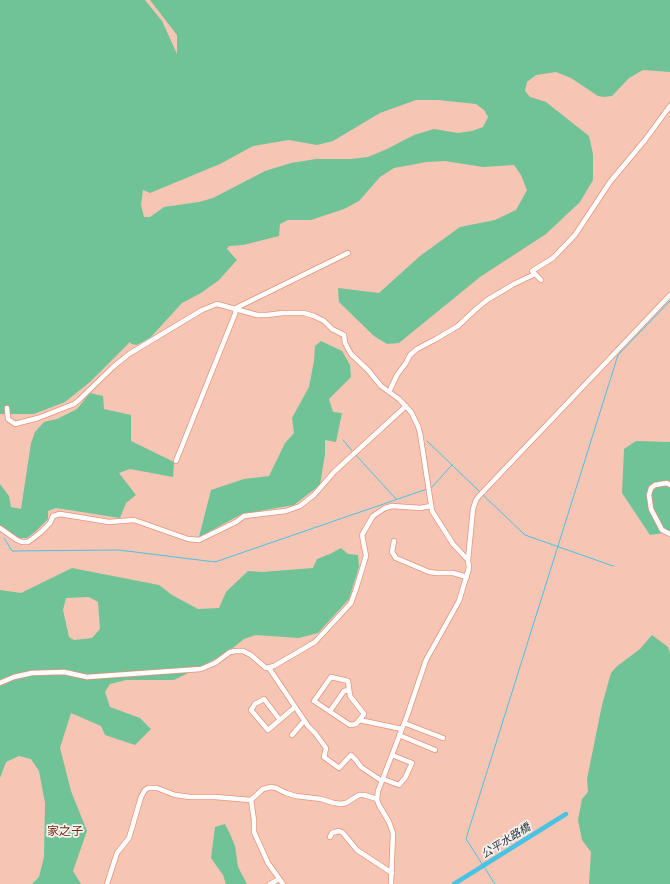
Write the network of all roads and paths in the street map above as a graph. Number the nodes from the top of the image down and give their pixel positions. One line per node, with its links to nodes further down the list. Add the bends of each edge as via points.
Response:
1 (670, 106): 3 (street, via 603,191 575,235 553,258 532,271)
2 (348, 253): 6 (street)
3 (534, 274): 4 (street); 7 (street, via 487,300 458,326 417,349 410,355)
4 (541, 280)
5 (670, 294): 16 (street, via 479,496 473,509)
6 (235, 309): 7 (street, via 267,316 304,313 324,321 344,335 351,354); 9 (street, via 214,304 191,316 129,354 74,404 15,424 8,419); 10 (street)
7 (389, 392): 8 (street)
8 (406, 406): 12 (street, via 418,426); 13 (street, via 300,506 286,511 244,516 199,540 188,539 134,520 109,522 60,514 53,516 50,523 28,542 17,540)
9 (7, 408)
10 (176, 461)
11 (670, 485): 14 (street, via 655,485 649,495 651,509 662,530)
12 (431, 506): 16 (street, via 434,516 453,544); 18 (street, via 392,506 373,516 362,535 366,556 351,603 315,642)
13 (0, 528)
14 (670, 534)
15 (394, 541): 17 (street, via 392,552 396,558 429,572 453,573)
16 (468, 560): 17 (street)
17 (467, 577): 26 (street, via 459,601 426,660)
18 (269, 668): 19 (street, via 251,655 236,651 201,669 87,677 64,672 32,673); 21 (street)
19 (0, 683)
20 (349, 690): 22 (street, via 344,691); 22 (street, via 348,681 331,678 314,701); 24 (street, via 350,696 364,714)
21 (295, 707): 23 (street); 25 (street)
22 (330, 712): 24 (street, via 350,725 356,724)
23 (280, 720): 23 (street, via 268,730 251,710 264,699)
24 (359, 720): 27 (street)
25 (304, 721): 28 (street); 33 (street, via 326,748 324,757 339,768 351,756 361,768)
26 (404, 723): 27 (street); 30 (street)
27 (402, 729): 29 (street)
28 (292, 735)
29 (400, 735): 31 (street); 32 (street)
30 (443, 738)
31 (435, 750)
32 (392, 755): 33 (street); 33 (street, via 412,763 399,785)
33 (382, 780): 34 (street)
34 (377, 799): 35 (street, via 359,795 341,804 296,796 271,787 263,789); 37 (street, via 393,833)
35 (251, 800): 38 (street, via 254,832 268,863); 39 (street, via 179,796 153,787 145,790 129,838 117,853)
36 (330, 837): 37 (street, via 335,832 343,833 357,850)
37 (392, 873): 42 (street)
38 (279, 879): 40 (street); 41 (street)
39 (108, 884)
40 (270, 884)
41 (283, 884)
42 (391, 884)

